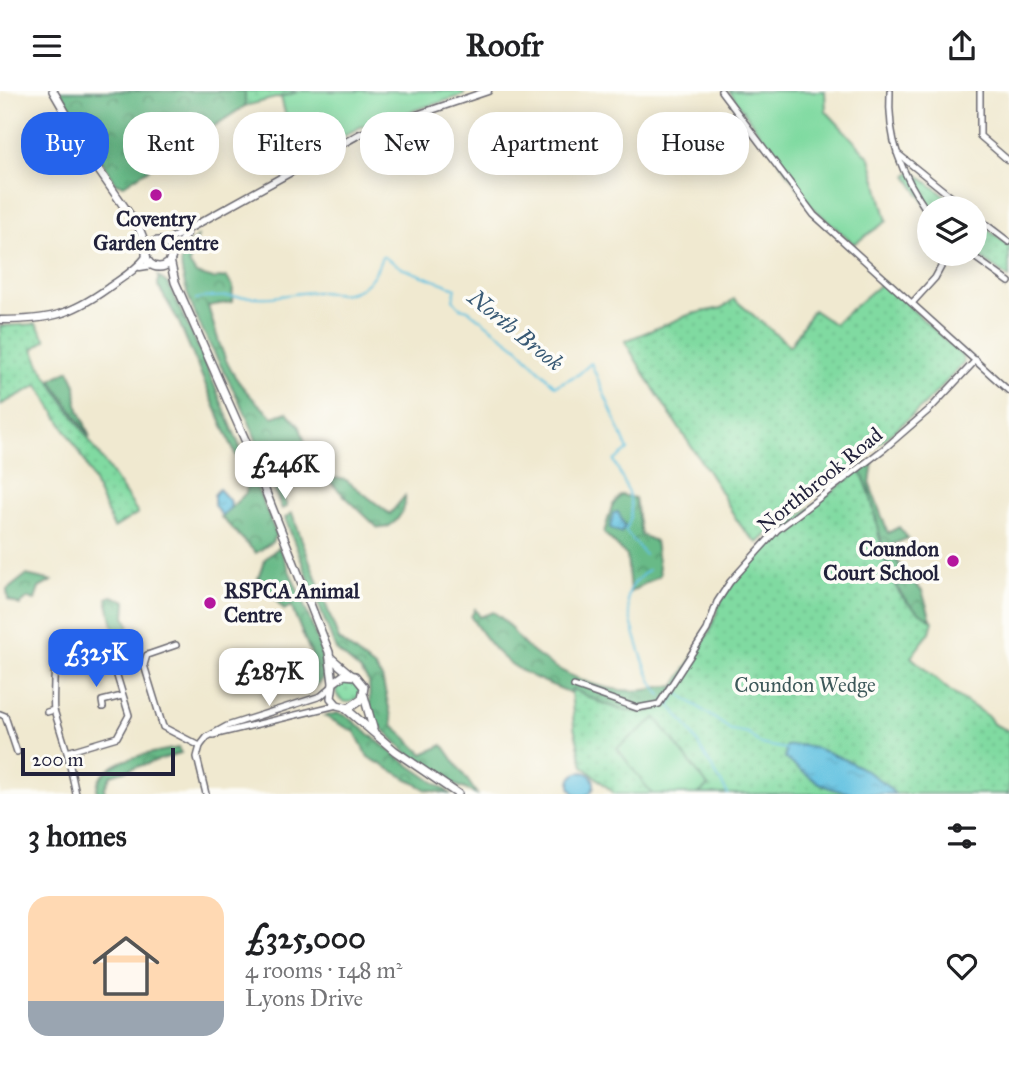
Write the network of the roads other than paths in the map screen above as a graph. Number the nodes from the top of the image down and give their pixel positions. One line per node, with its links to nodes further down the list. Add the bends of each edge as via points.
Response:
1 (53, 91): 11 (main road)
2 (488, 91): 12 (street, via 360,134)
3 (721, 91): 24 (street, via 805,205)
4 (890, 91): 6 (street, via 888,112)
5 (980, 91): 7 (street, via 980,136)
6 (895, 151): 8 (street); 9 (street)
7 (1009, 161)
8 (917, 196)
9 (950, 196)
10 (987, 225): 14 (street)
11 (139, 228): 13 (main road); 16 (main road)
12 (193, 228): 13 (street); 15 (street)
13 (161, 241): 15 (main road); 16 (main road)
14 (1009, 242)
15 (172, 251): 17 (main road)
16 (147, 252): 18 (main road); 21 (street)
17 (170, 260): 18 (main road); 22 (main road)
18 (155, 266): 21 (street); 22 (main road)
19 (942, 266): 24 (street)
20 (987, 266): 23 (street)
21 (138, 267): 25 (street, via 68,313 40,320)
22 (175, 282): 29 (main road, via 246,442)
23 (1009, 282)
24 (913, 302): 26 (street)
25 (0, 320)
26 (976, 360): 27 (street); 32 (street, Northbrook Road, via 930,409 777,530 730,582 707,630 659,704 637,708)
27 (1009, 391)
28 (176, 645): 41 (street, via 148,655 144,665 163,727)
29 (331, 658): 30 (main road); 31 (main road)
30 (351, 675): 31 (main road, via 340,676); 33 (main road, via 362,682)
31 (331, 685): 36 (main road, via 331,698); 40 (street, via 321,696 227,726)
32 (574, 687)
33 (364, 695): 37 (main road, via 358,704); 39 (main road)
34 (122, 696): 35 (street); 43 (street, via 129,715 123,732); 43 (street, via 113,652 55,669 51,711)
35 (102, 701)
36 (337, 705): 37 (main road); 40 (street)
37 (345, 708): 39 (main road)
38 (0, 713): 42 (street)
39 (374, 730): 46 (main road, via 414,765)
40 (207, 737): 41 (street)
41 (200, 746): 45 (street, via 197,757)
42 (17, 752)
43 (66, 752): 44 (street)
44 (76, 794)
45 (206, 794)
46 (458, 794)

